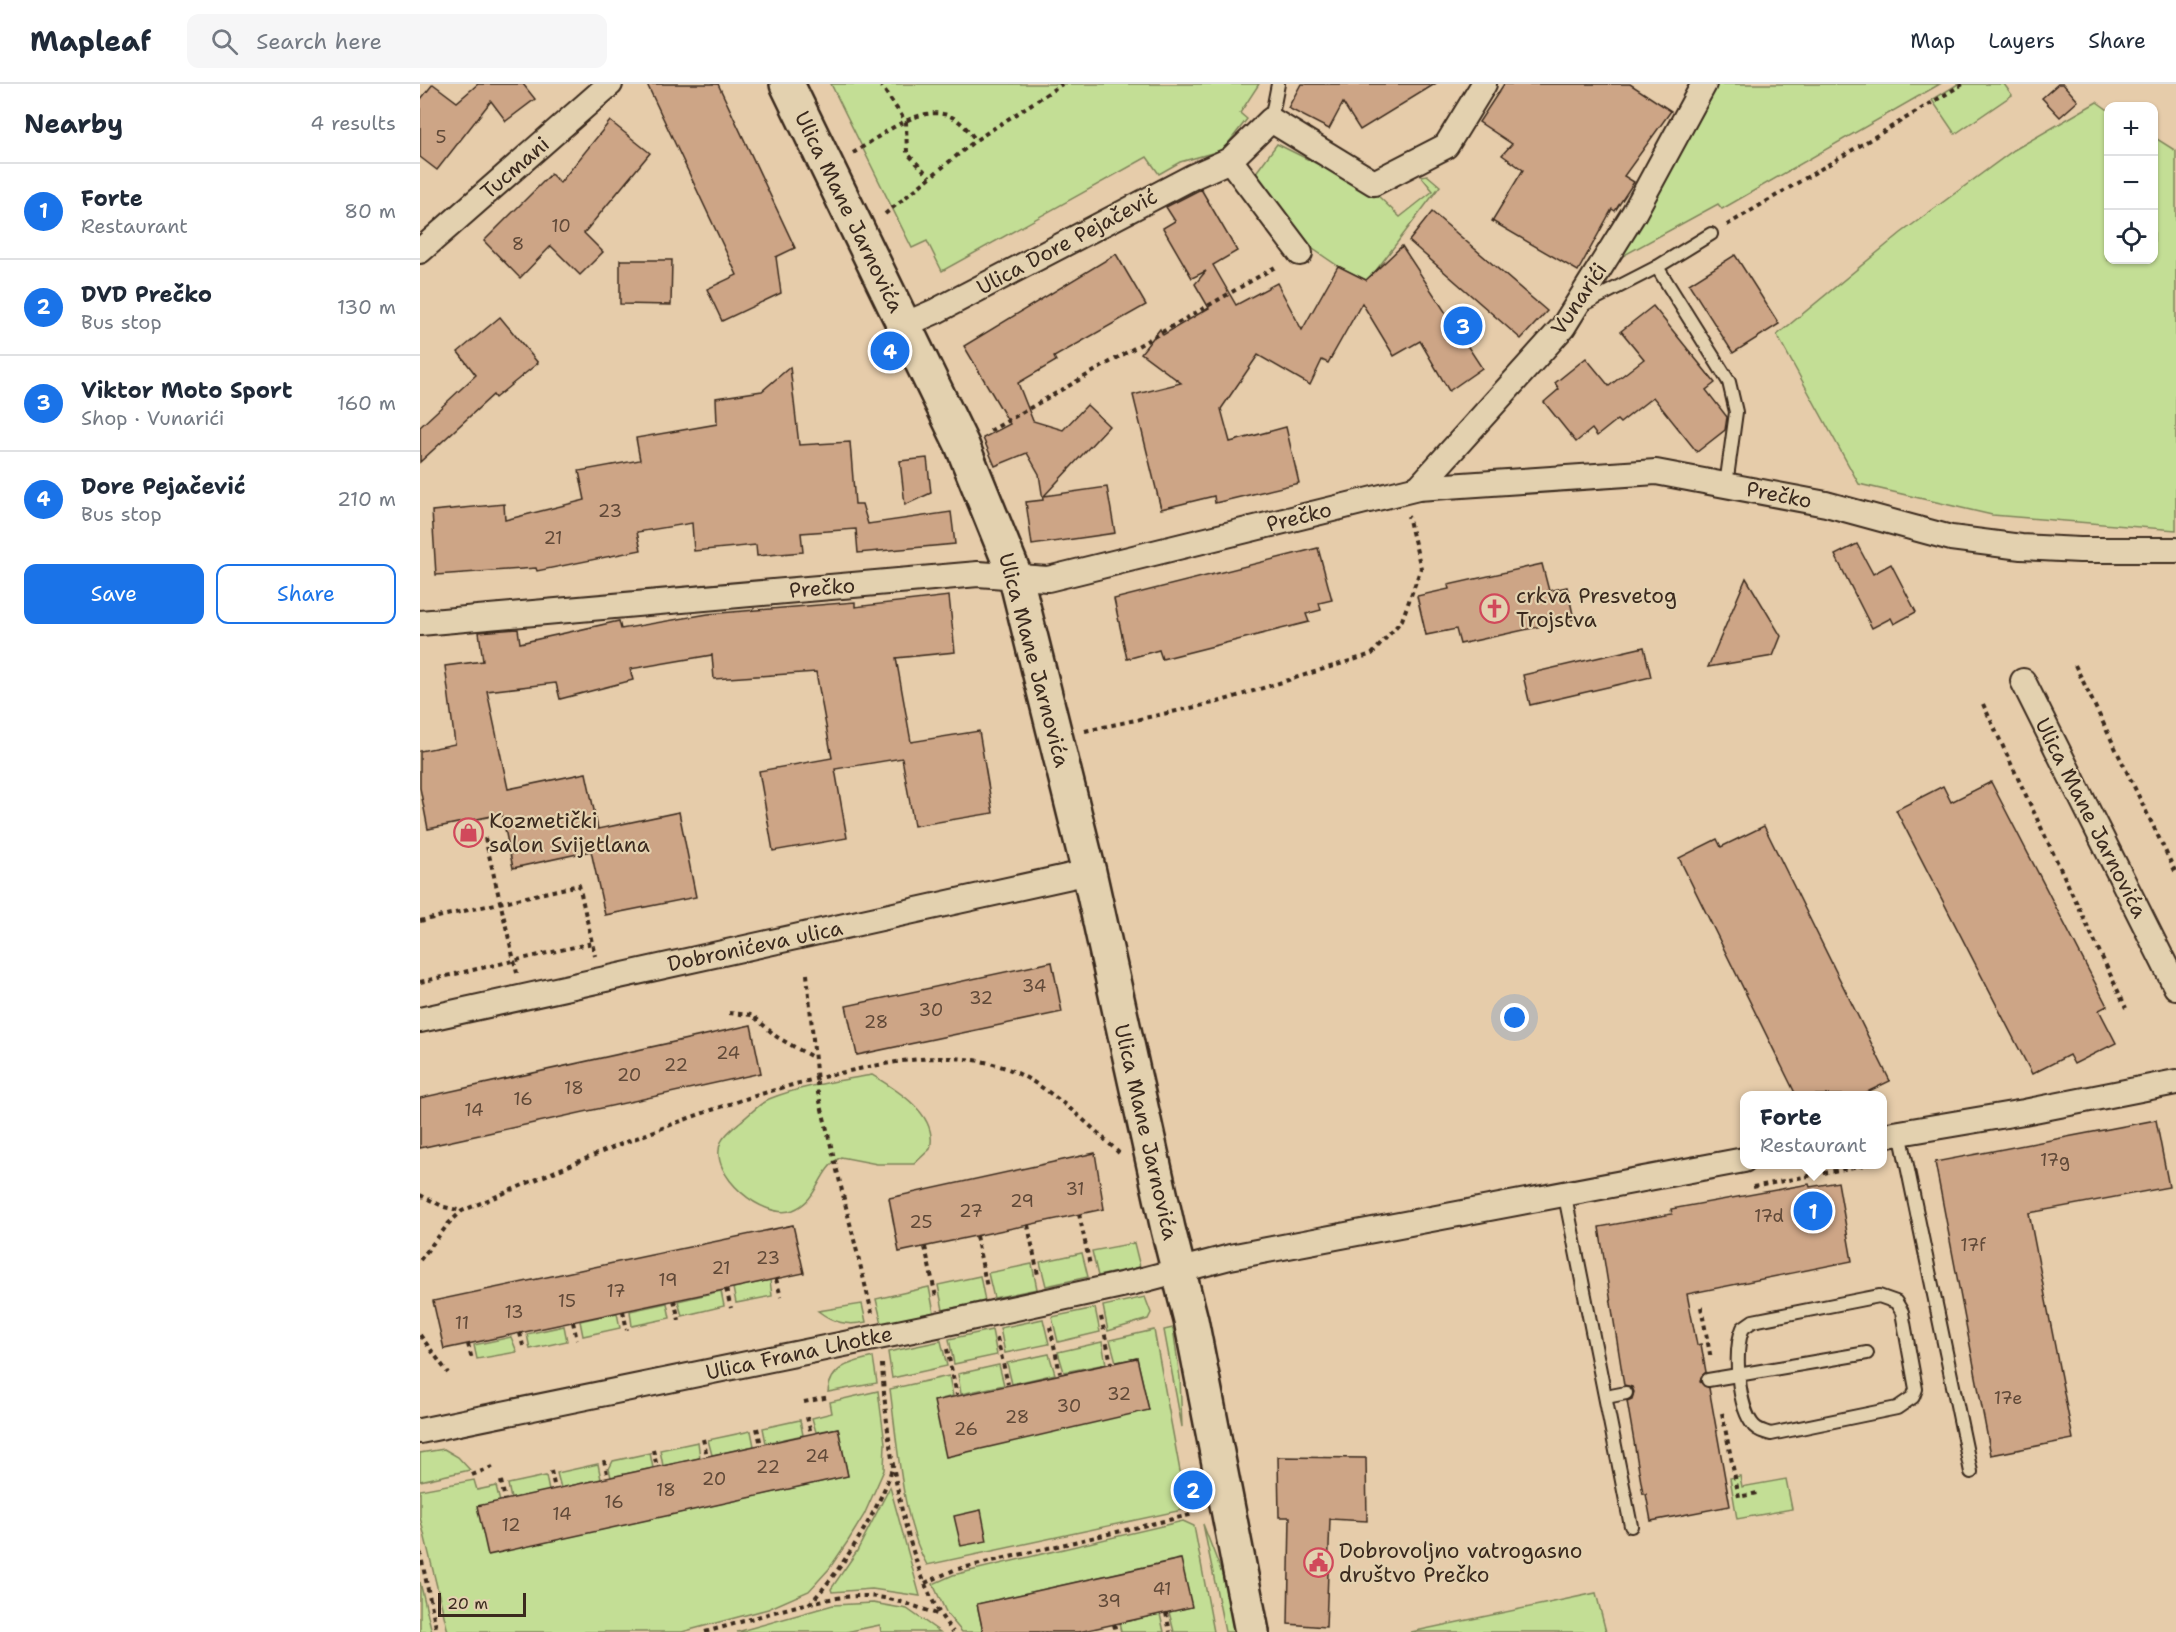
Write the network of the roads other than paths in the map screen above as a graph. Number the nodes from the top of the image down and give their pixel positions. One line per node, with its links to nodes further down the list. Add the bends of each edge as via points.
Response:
1 (610, 84): 9 (street, Tucmani)
2 (787, 84): 13 (street, Ulica Mane Jarnovića)
3 (1278, 84): 6 (lane)
4 (1484, 84): 6 (street, via 1446,146 1374,183)
5 (1704, 84): 12 (street, Vunarići, via 1634,213)
6 (1271, 120): 7 (street, Ulica Dore Pejačević)
7 (1230, 160): 10 (street); 13 (street, Ulica Dore Pejačević)
8 (1711, 234): 11 (lane)
9 (420, 249)
10 (1300, 253)
11 (1657, 267): 12 (lane); 14 (lane, via 1729,382 1737,412)
12 (1573, 310): 15 (street, Vunarići, via 1563,327)
13 (904, 325): 17 (street, Ulica Mane Jarnovića, via 962,445)
14 (1726, 485): 15 (street, Prečko, via 1656,472); 16 (street, Prečko, via 1826,504 1951,538 2020,547)
15 (1410, 490): 17 (street, Prečko, via 1048,579)
16 (2176, 550)
17 (1017, 578): 18 (street, Prečko, via 978,574); 20 (street, Ulica Mane Jarnovića)
18 (420, 622)
19 (2023, 681): 21 (street, Ulica Mane Jarnovića)
20 (1089, 872): 22 (street, Dobronićeva ulica); 27 (street, Ulica Mane Jarnovića)
21 (2176, 987)
22 (420, 1020)
23 (2176, 1082): 24 (street)
24 (1891, 1134): 34 (lane)
25 (1740, 1161): 26 (street, Ulica Mane Jarnovića)
26 (1565, 1196): 27 (street, Ulica Mane Jarnovića, via 1230,1257); 32 (lane)
27 (1178, 1271): 33 (street, Ulica Frana Lhotke, via 942,1324); 36 (street, Ulica Mane Jarnovića)
28 (1867, 1353): 29 (lane)
29 (1739, 1375): 29 (lane, via 1747,1414 1760,1431 1771,1434 1897,1408 1913,1397 1916,1389 1902,1312 1896,1302 1880,1296 1753,1321 1738,1338); 30 (lane)
30 (1708, 1380)
31 (1626, 1393): 32 (lane)
32 (1606, 1397): 35 (lane)
33 (420, 1431)
34 (1971, 1472)
35 (1631, 1526)
36 (1252, 1632)

